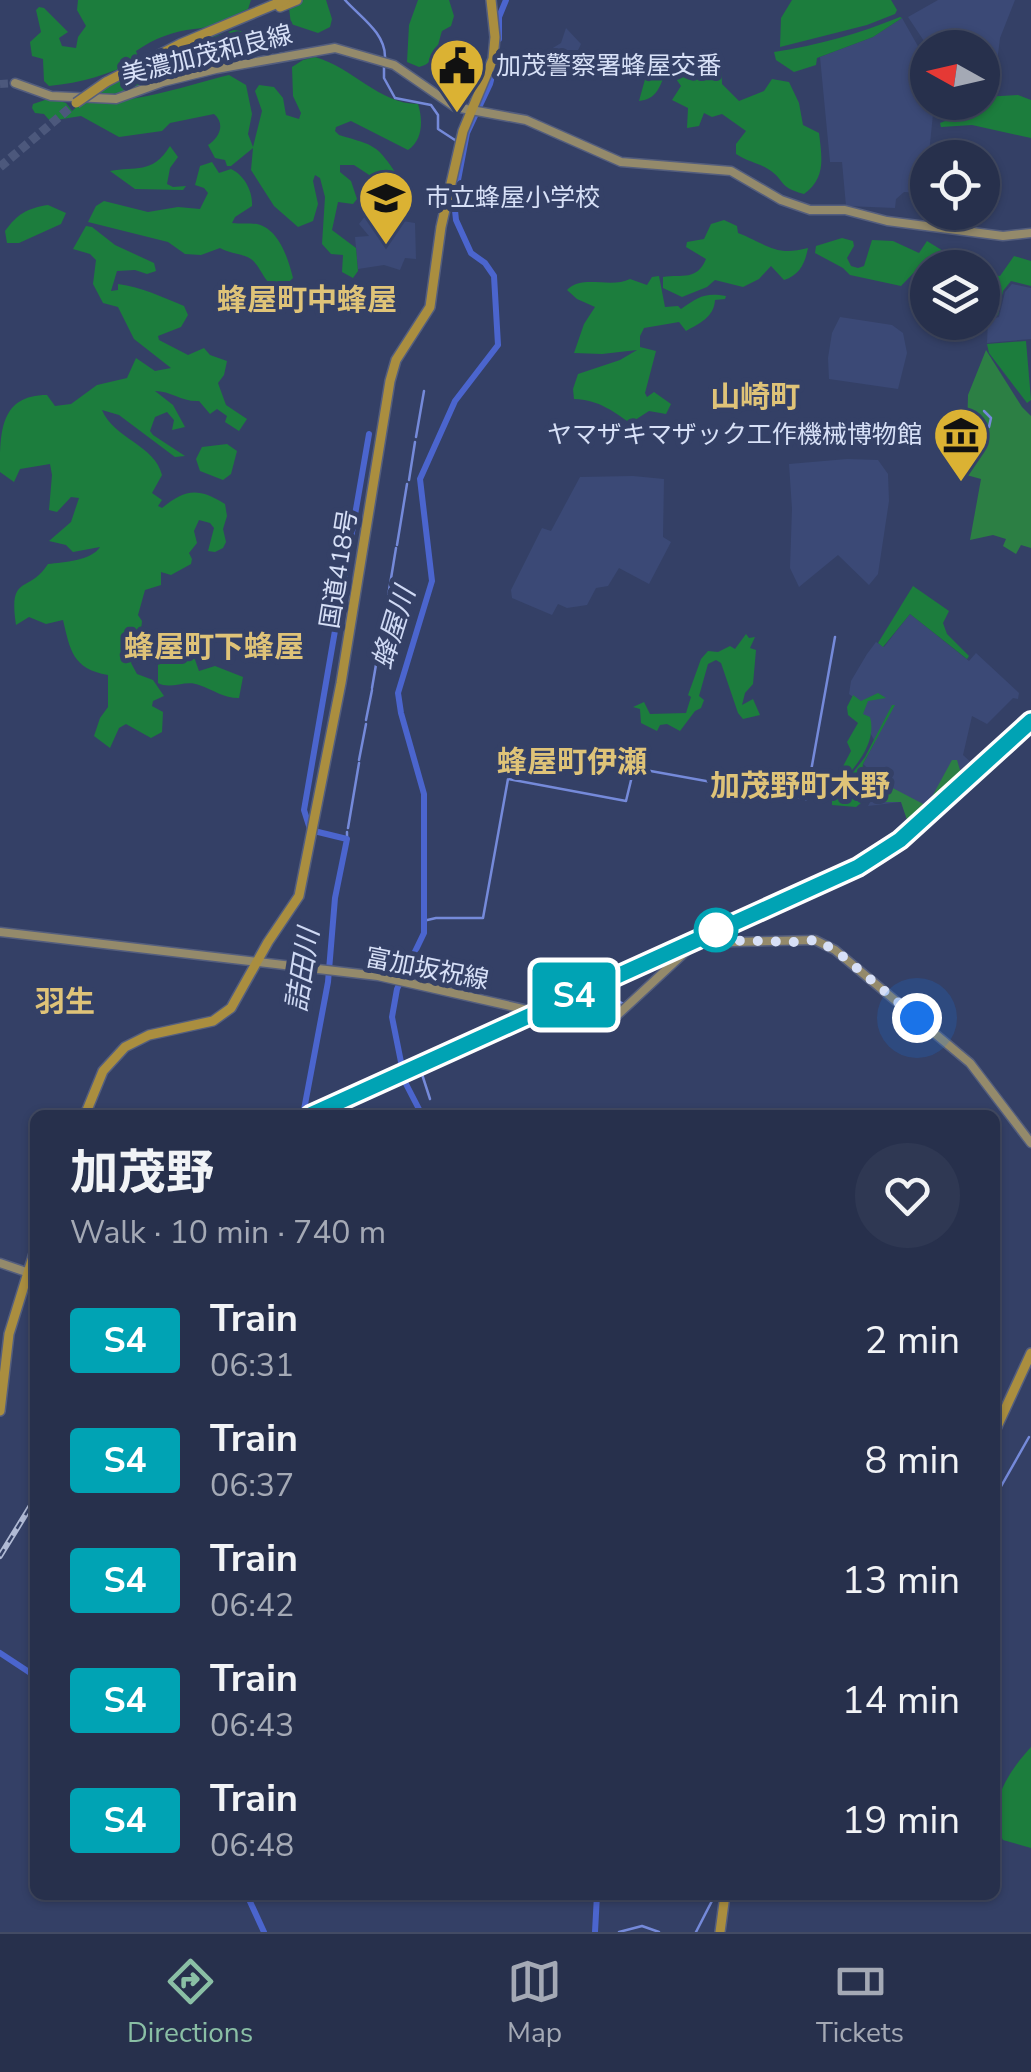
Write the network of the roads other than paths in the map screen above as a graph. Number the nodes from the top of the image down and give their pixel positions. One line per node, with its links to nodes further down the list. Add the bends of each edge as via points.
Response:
1 (285, 0): 4 (highway)
2 (297, 0): 4 (highway)
3 (491, 0): 7 (highway, 国道418号, via 492,59)
4 (156, 56): 6 (highway, bridge)
5 (15, 83): 7 (main road, 美濃加茂和良線, via 52,96 116,98 198,73 324,48 384,60 455,107)
6 (73, 105)
7 (475, 111): 8 (main road, 美濃加茂和良線, via 536,124 620,162 731,171 810,210 848,210 1003,236); 10 (highway, 国道418号, via 460,143 430,306 390,381 303,883)
8 (1031, 233)
9 (0, 932): 10 (main road, 富加坂祝線)
10 (256, 964): 11 (highway, 国道418号, via 220,1016 148,1035 116,1054); 12 (main road, 富加坂祝線, via 401,980 594,1025 615,1017 694,943 815,940 960,1054)
11 (87, 1110)
12 (1031, 1144)
13 (0, 1263): 14 (main road)
14 (30, 1274)
15 (30, 1277): 17 (highway, via 9,1334)
16 (1031, 1356): 18 (highway)
17 (0, 1411)
18 (1000, 1423)
19 (722, 1900): 20 (highway)
20 (718, 1932)

